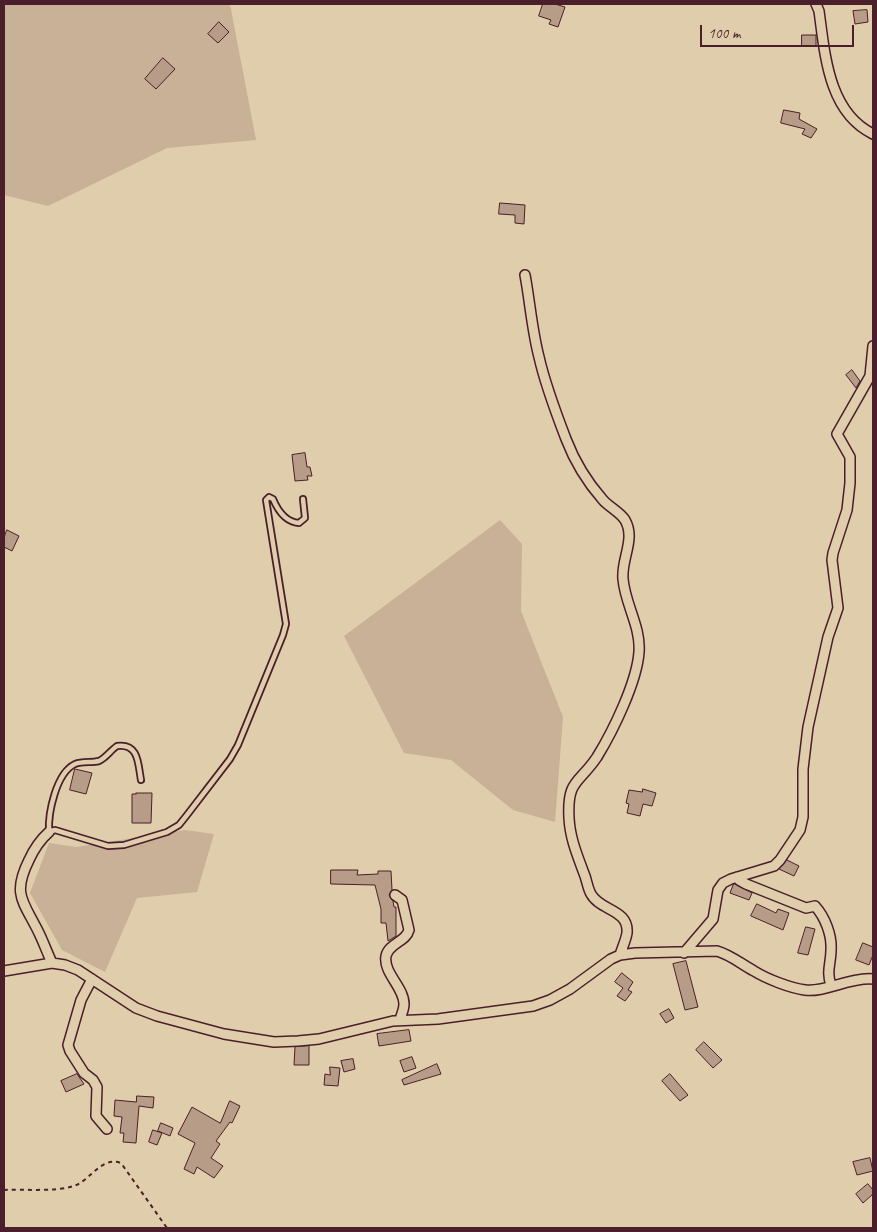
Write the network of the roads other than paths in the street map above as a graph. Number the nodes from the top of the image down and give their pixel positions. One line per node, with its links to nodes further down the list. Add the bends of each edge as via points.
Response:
1 (816, 4): 2 (street, via 828,67 839,100 857,123)
2 (873, 134)
3 (525, 275): 11 (street, via 539,356 566,440 586,477 604,501 624,518 629,531 622,580 638,635 637,663 627,697 612,730 597,758 572,788 568,800 571,839 591,895 606,908 619,913 624,921 627,933)
4 (873, 346): 8 (street, via 870,376 836,434 850,457 850,498 833,553 838,608 828,637 808,726 802,826 774,866)
5 (303, 499): 7 (lane, via 305,518 299,523 286,518 273,499 269,497 266,500 286,624 230,760 178,825 167,832 124,845 108,846 55,830)
6 (141, 780): 7 (lane, via 136,758 128,746 117,746 98,761 76,764 63,777 56,792)
7 (49, 832): 12 (street, via 41,839 28,862 21,877 20,890 24,907)
8 (738, 877): 10 (street, via 722,883 713,918); 16 (street, via 746,884 806,908 815,906 822,914 832,949 828,968)
9 (395, 895): 17 (street, via 402,900 410,930 390,948 386,959 404,1005)
10 (684, 953): 11 (street); 16 (street, via 707,950 728,954 754,972 794,988 807,990)
11 (620, 955): 17 (street, via 570,989 533,1006 438,1019)
12 (52, 963): 13 (street); 14 (street, via 78,970)
13 (4, 971)
14 (92, 979): 17 (street, via 136,1008 157,1016 224,1034 274,1042 319,1039); 18 (street, via 81,1000 68,1045 84,1073 97,1087 96,1116)
15 (873, 979): 16 (street, via 857,979)
16 (831, 986)
17 (400, 1020)
18 (107, 1129)

